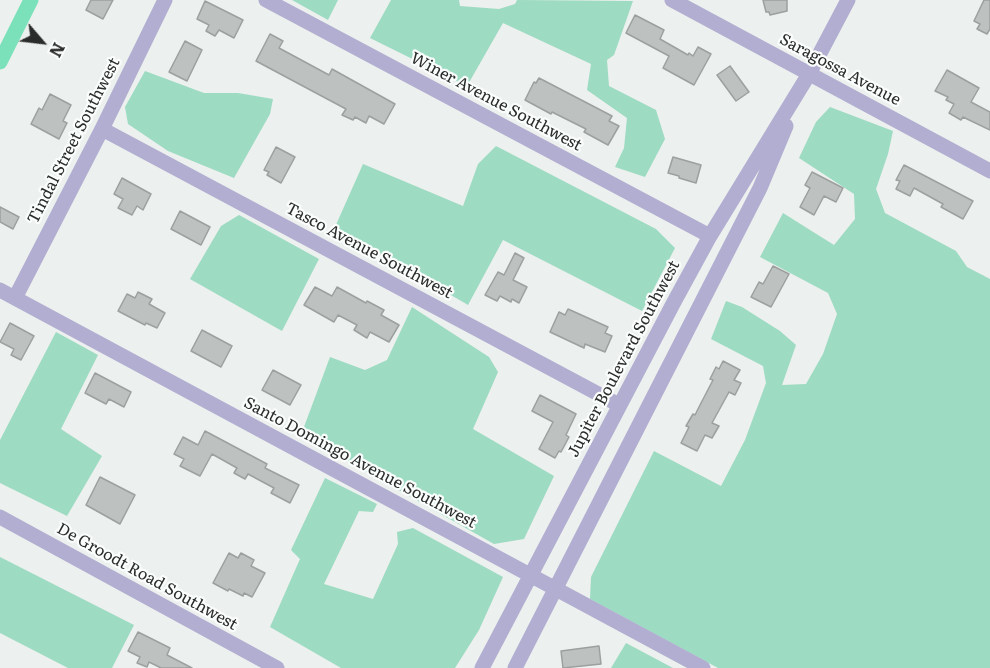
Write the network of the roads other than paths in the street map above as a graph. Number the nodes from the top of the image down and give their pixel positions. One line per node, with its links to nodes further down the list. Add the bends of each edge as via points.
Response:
1 (165, 0): 6 (street, Tindal Street Southwest)
2 (266, 0): 8 (street, Winer Avenue Southwest)
3 (672, 0): 5 (street, Saragossa Avenue)
4 (848, 0): 5 (street, Jupiter Boulevard Southwest)
5 (809, 74): 7 (street, Saragossa Avenue); 8 (street, Jupiter Boulevard Southwest); 14 (street, Jupiter Boulevard Southwest, via 760,188)
6 (102, 129): 10 (street, Tindal Street Southwest); 11 (street, Tasco Avenue Southwest)
7 (990, 171)
8 (710, 236): 11 (street, Jupiter Boulevard Southwest)
9 (0, 290): 10 (street, Santo Domingo Avenue Southwest)
10 (15, 298): 13 (street, Santo Domingo Avenue Southwest)
11 (619, 405): 13 (street, Jupiter Boulevard Southwest)
12 (0, 517): 15 (street, De Groodt Road Southwest)
13 (532, 575): 14 (street, Santo Domingo Avenue Southwest); 16 (street, Jupiter Boulevard Southwest)
14 (556, 589): 17 (street, Jupiter Boulevard Southwest); 18 (street, Santo Domingo Avenue Southwest)
15 (277, 668)
16 (482, 668)
17 (515, 668)
18 (703, 668)

